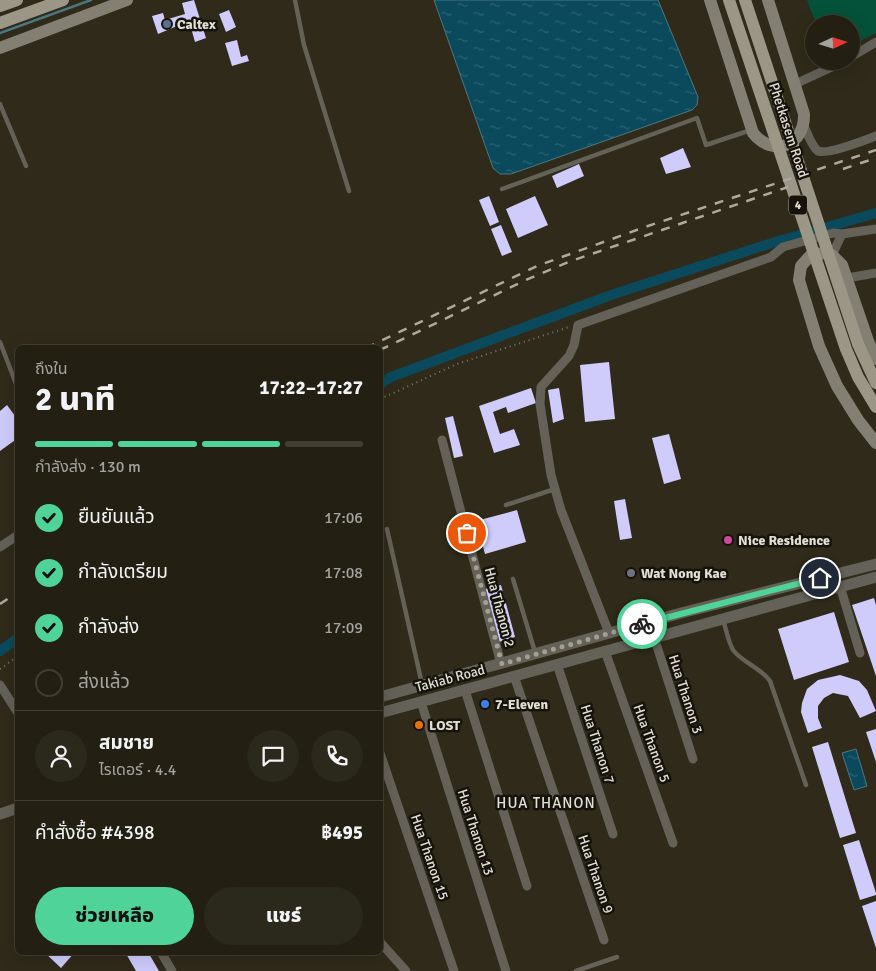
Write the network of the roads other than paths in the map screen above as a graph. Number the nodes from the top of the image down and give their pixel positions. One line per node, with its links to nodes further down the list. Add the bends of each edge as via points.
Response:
1 (17, 0): 9 (main road)
2 (63, 0): 10 (main road)
3 (127, 0): 12 (main road)
4 (295, 0): 22 (lane, via 307,54)
5 (729, 0): 32 (main road, Phetkasem Road / 4, via 846,349)
6 (746, 0): 31 (main road, Phetkasem Road / 4, via 858,344)
7 (768, 0): 15 (main road)
8 (713, 5): 18 (main road)
9 (0, 6)
10 (0, 23)
11 (876, 42): 13 (street)
12 (0, 48)
13 (860, 52)
14 (825, 70): 15 (street)
15 (795, 84): 17 (main road, via 804,114)
16 (0, 104): 20 (lane)
17 (804, 126): 18 (main road, via 796,140 776,147 759,141); 19 (street, via 819,151 829,151)
18 (752, 130): 21 (lane, via 706,146 697,118)
19 (876, 136)
20 (26, 166)
21 (502, 189)
22 (349, 191)
23 (876, 229): 24 (street)
24 (842, 234): 25 (street); 35 (street, via 833,233 784,247 771,257 578,325 569,356 539,392)
25 (832, 255): 27 (main road, via 842,265); 34 (main road, via 818,253 805,259 798,273 799,280 819,346 837,386)
26 (876, 273): 27 (street)
27 (847, 278): 29 (main road)
28 (0, 342): 30 (lane)
29 (876, 359)
30 (15, 380)
31 (876, 383)
32 (876, 407)
33 (442, 440): 51 (street, Hua Thanon 2)
34 (876, 443)
35 (555, 489): 36 (lane); 45 (street)
36 (506, 505)
37 (387, 529): 55 (lane)
38 (15, 536): 39 (street)
39 (0, 548)
40 (876, 564): 45 (street, Takiab Road)
41 (876, 577): 43 (street, Takiab Road)
42 (513, 579): 50 (lane)
43 (840, 586): 44 (street, Takiab Road); 49 (street)
44 (723, 618): 47 (street, Takiab Road); 63 (lane, via 732,647 770,681)
45 (609, 633): 46 (street, Takiab Road)
46 (596, 637): 48 (street); 50 (street, Takiab Road)
47 (654, 637): 48 (street, Takiab Road); 61 (street, Hua Thanon 3)
48 (603, 652): 52 (street, Takiab Road); 67 (street, Hua Thanon 5)
49 (860, 653)
50 (536, 654): 51 (street, Takiab Road)
51 (502, 664): 55 (street, Takiab Road)
52 (557, 664): 53 (street, Takiab Road); 66 (street, Hua Thanon 7)
53 (514, 676): 56 (street, Takiab Road); 69 (street, Hua Thanon 9)
54 (0, 685): 59 (street)
55 (423, 685): 57 (street, Takiab Road)
56 (465, 690): 58 (street, Takiab Road); 68 (street)
57 (383, 696)
58 (421, 702): 60 (street, Takiab Road); 76 (street, Hua Thanon 13)
59 (15, 708)
60 (383, 712)
61 (693, 759)
62 (383, 762): 75 (street, Hua Thanon 15)
63 (806, 785)
64 (15, 809): 65 (street)
65 (0, 814)
66 (613, 834)
67 (673, 843)
68 (527, 886)
69 (604, 940)
70 (383, 945): 74 (street)
71 (163, 955): 73 (street)
72 (617, 957): 77 (lane)
73 (172, 971)
74 (406, 971)
75 (454, 971)
76 (506, 971)
77 (576, 971)

